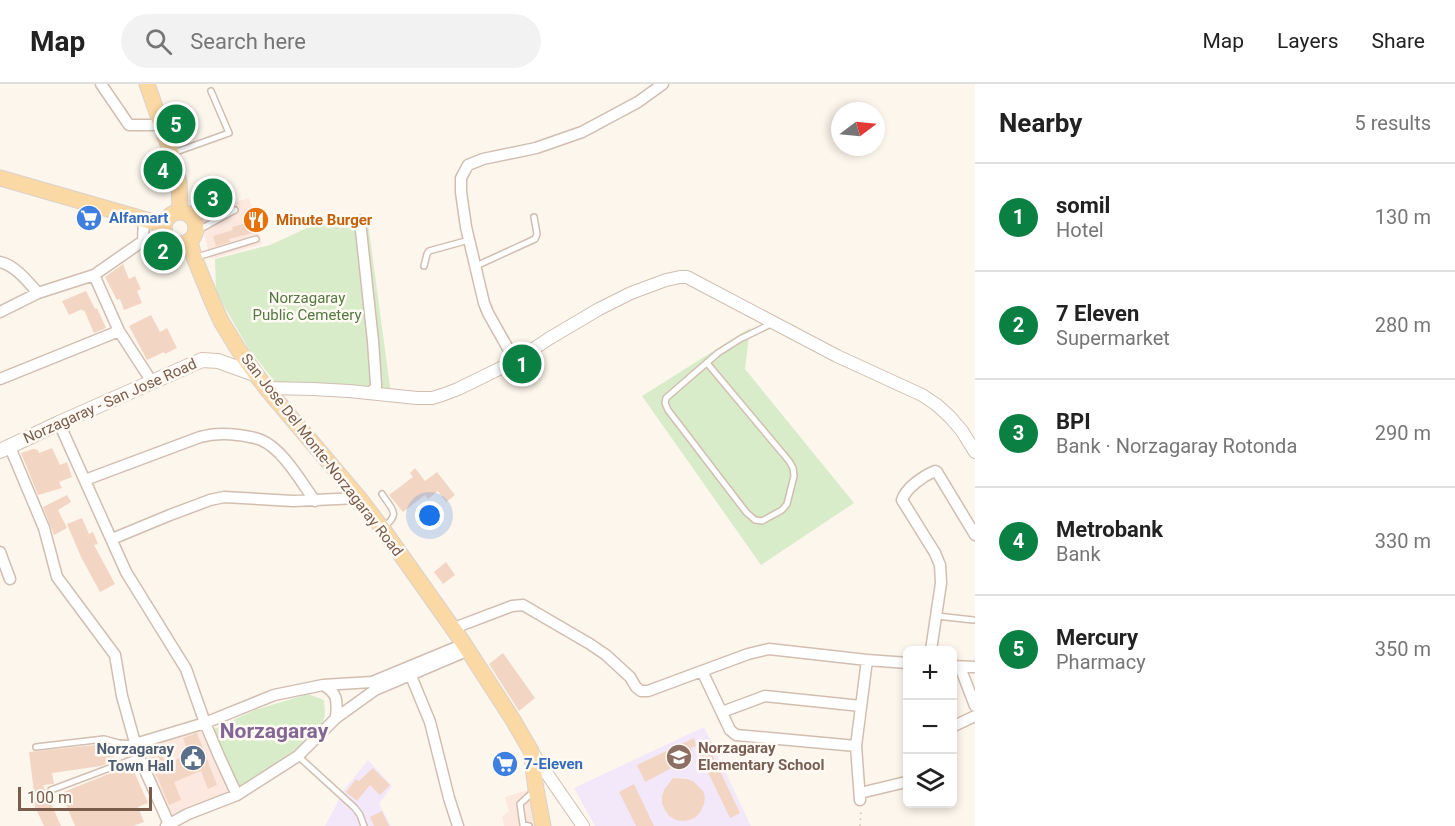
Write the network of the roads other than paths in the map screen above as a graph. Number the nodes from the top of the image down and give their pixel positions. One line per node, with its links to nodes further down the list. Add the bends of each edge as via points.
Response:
1 (101, 84): 5 (street, via 129,125)
2 (147, 84): 5 (main road)
3 (663, 84): 16 (street, via 582,132 468,165 461,178 460,192)
4 (211, 91): 6 (lane, via 230,133)
5 (162, 125): 6 (main road)
6 (171, 153): 9 (main road, via 179,182)
7 (0, 178): 10 (main road)
8 (235, 210): 14 (lane)
9 (180, 212): 13 (main road, via 170,215); 14 (main road, via 193,219)
10 (144, 218): 13 (main road); 21 (street, via 142,241)
11 (534, 218): 20 (lane, via 535,238)
12 (360, 221): 32 (street, via 376,384)
13 (165, 225): 14 (main road, via 170,240 179,244)
14 (192, 236): 17 (main road, San Jose Del Monte-Norzagaray Road)
15 (256, 239): 17 (lane)
16 (469, 240): 19 (lane, via 429,251); 20 (street)
17 (194, 257): 28 (main road, San Jose Del Monte-Norzagaray Road, via 226,329)
18 (0, 262): 22 (street, via 22,276)
19 (424, 266)
20 (476, 266): 26 (street, via 488,313)
21 (94, 275): 22 (street); 25 (street)
22 (38, 293): 23 (street)
23 (0, 312)
24 (773, 323): 26 (street, via 694,280 680,277 631,293 599,309); 27 (lane, via 726,347); 34 (street, via 922,395)
25 (119, 331): 29 (street); 30 (street)
26 (515, 361): 32 (street, via 432,398)
27 (707, 363): 27 (lane, via 665,403 746,512 762,521 787,504 793,468)
28 (257, 375): 30 (main road, Norzagaray - San Jose Road, via 209,360); 31 (main road, San Jose Del Monte-Norzagaray Road)
29 (0, 379)
30 (152, 382): 33 (main road, Norzagaray - San Jose Road)
31 (266, 388): 32 (street); 40 (main road, San Jose Del Monte-Norzagaray Road)
32 (370, 393)
33 (59, 423): 36 (main road, Norzagaray - San Jose Road); 38 (street)
34 (962, 431): 35 (street); 37 (street)
35 (975, 439)
36 (5, 448): 67 (street, via 44,528 57,577 115,655)
37 (975, 452)
38 (85, 480): 41 (street, via 220,433 263,440 287,463); 44 (street)
39 (382, 494): 42 (lane, via 394,515)
40 (359, 498): 41 (street); 42 (main road, San Jose Del Monte-Norzagaray Road)
41 (315, 501): 44 (street, via 224,497)
42 (382, 528): 49 (main road, San Jose Del Monte-Norzagaray Road)
43 (975, 535): 47 (street, via 937,472 904,494 902,500 940,565)
44 (111, 539): 65 (street, via 131,582 186,669)
45 (0, 552): 46 (street)
46 (10, 579)
47 (937, 616): 48 (lane); 50 (street)
48 (973, 620)
49 (454, 628): 51 (main road, San Jose Del Monte-Norzagaray Road); 57 (street, via 523,605 606,655 641,691)
50 (933, 646)
51 (466, 647): 58 (street); 59 (street, via 372,682); 70 (main road, San Jose Del Monte-Norzagaray Road)
52 (867, 660): 53 (street); 57 (street, via 769,649); 60 (street)
53 (903, 663)
54 (957, 667): 55 (street)
55 (975, 667)
56 (957, 669): 61 (street)
57 (702, 671): 62 (street)
58 (411, 676): 64 (street, via 375,690); 79 (street, via 430,722)
59 (323, 685): 64 (street, via 337,702); 65 (street, via 274,695)
60 (861, 706): 62 (street, via 765,696); 68 (street)
61 (975, 706)
62 (722, 712): 68 (street, via 735,735)
63 (975, 716): 66 (street)
64 (336, 718): 71 (street)
65 (205, 723): 67 (street); 76 (street)
66 (957, 725)
67 (135, 744): 69 (lane, via 104,739); 72 (street)
68 (856, 746): 73 (street, via 860,796)
69 (36, 747)
70 (531, 751): 74 (main road); 82 (street)
71 (298, 756): 76 (street); 78 (lane, via 355,808)
72 (139, 757): 75 (lane); 77 (street)
73 (903, 783)
74 (536, 789): 80 (lane, via 520,804 523,825); 81 (main road)
75 (51, 790)
76 (237, 795): 77 (street)
77 (168, 825)
78 (364, 826)
79 (458, 826)
80 (529, 826)
81 (543, 826)
82 (582, 826)

